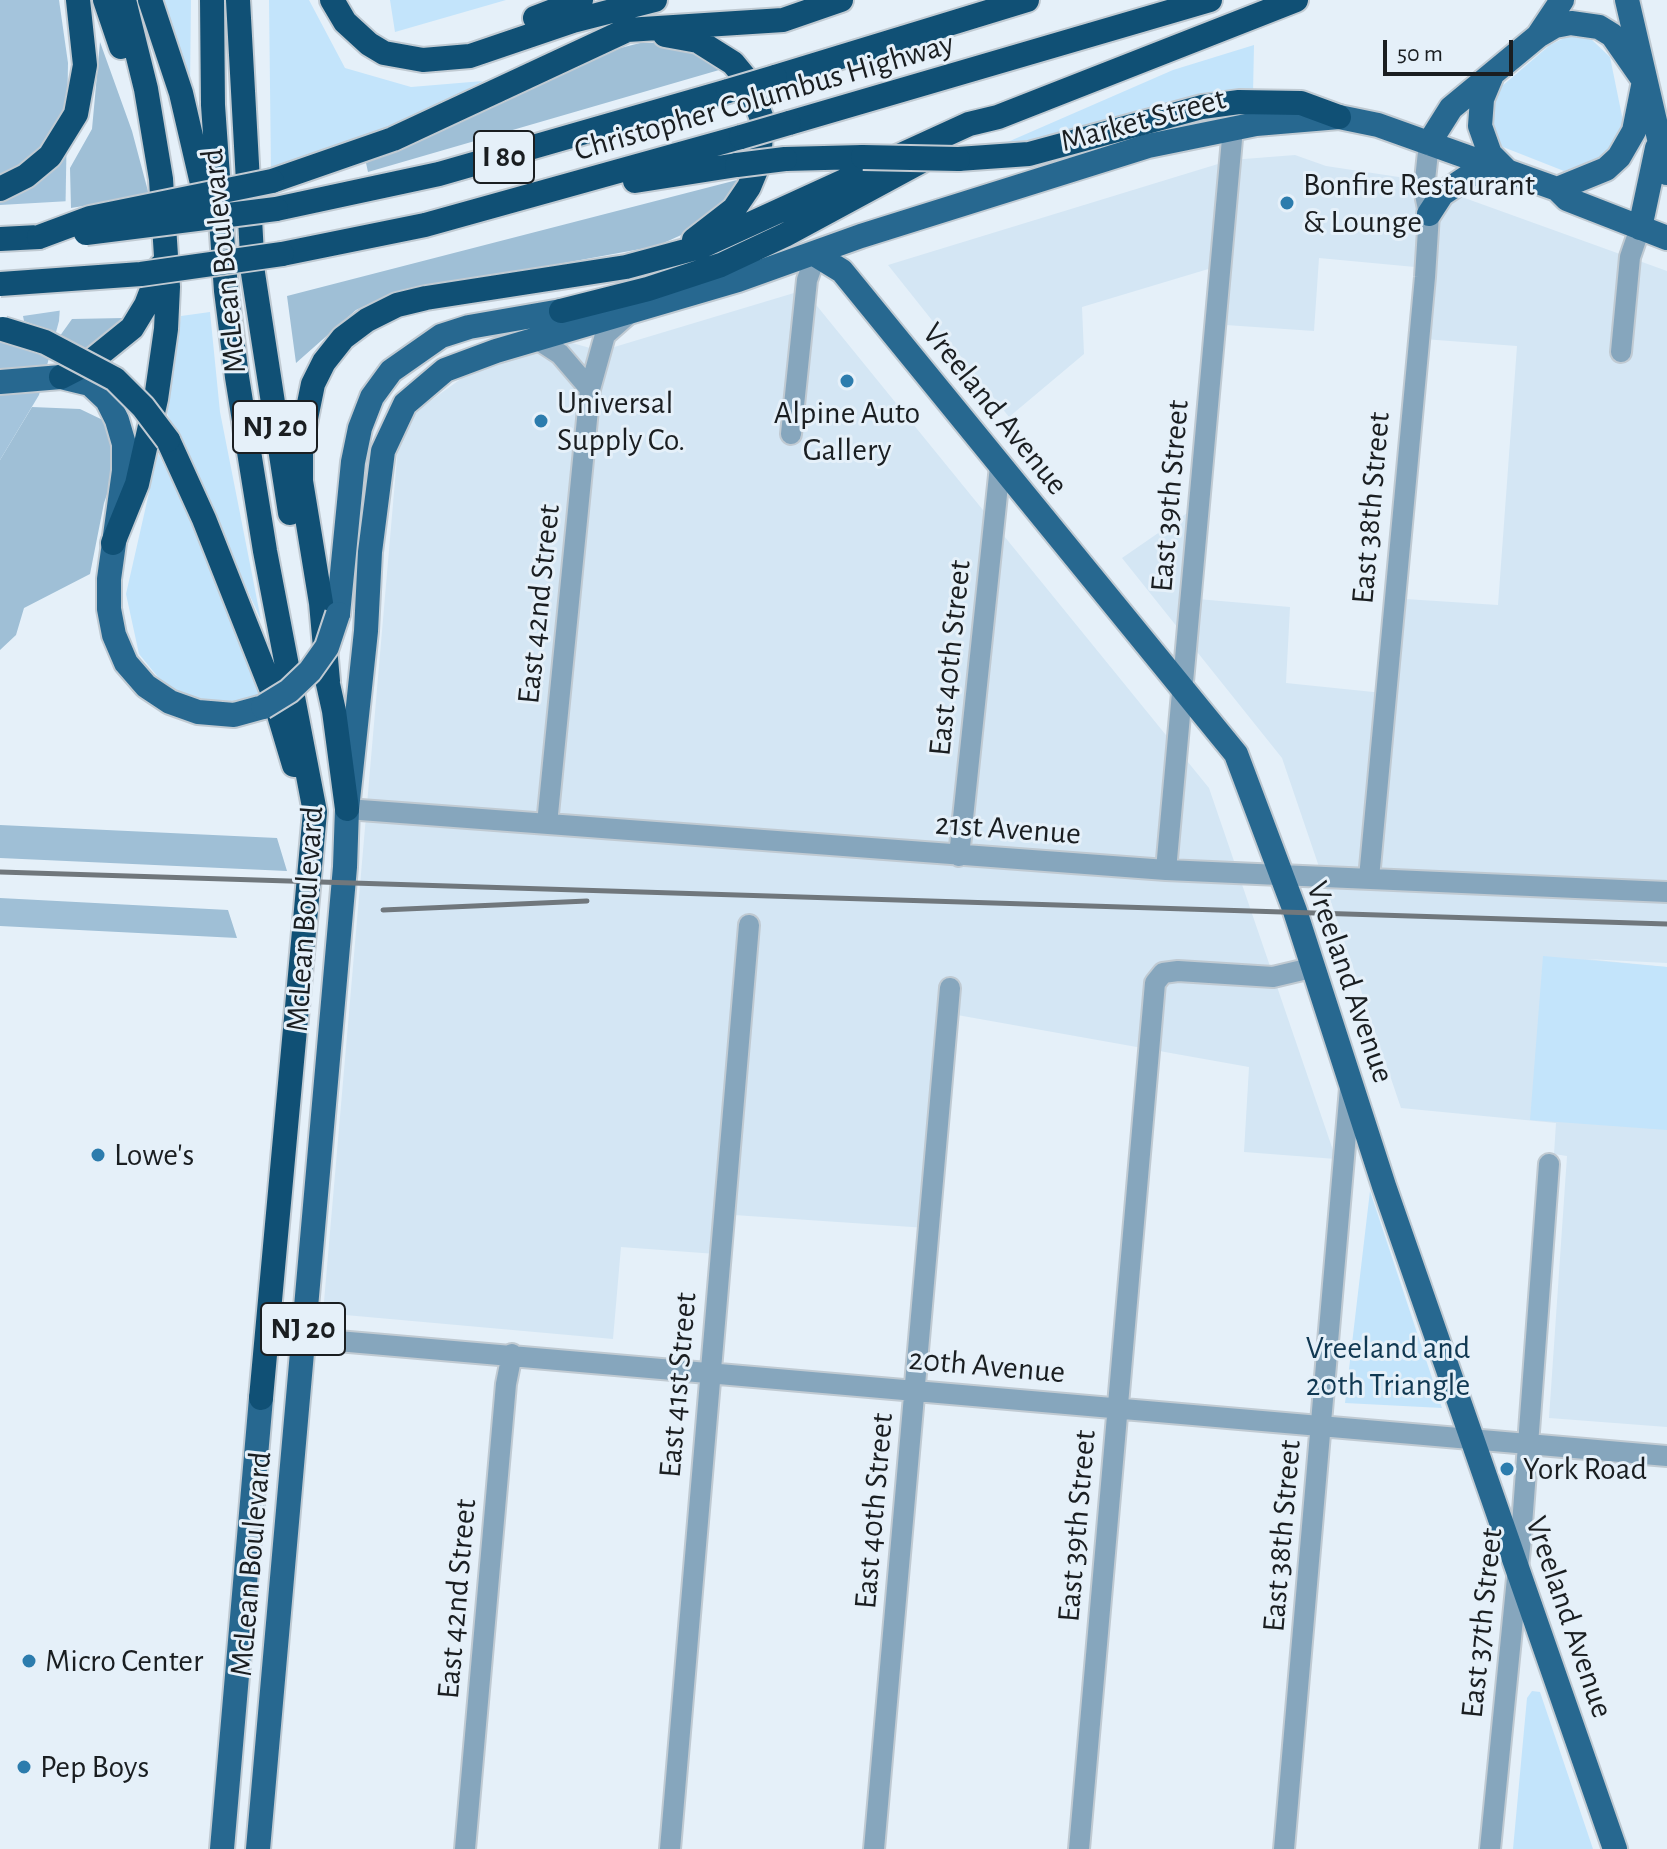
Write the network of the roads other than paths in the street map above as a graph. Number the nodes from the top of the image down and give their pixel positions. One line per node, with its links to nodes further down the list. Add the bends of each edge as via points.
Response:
1 (78, 0): 29 (highway, via 85,82 69,129 38,167)
2 (105, 0): 23 (highway)
3 (124, 0): 23 (highway)
4 (150, 0): 41 (highway, via 181,93)
5 (212, 0): 41 (highway, McLean Boulevard / NJ 20, via 213,105)
6 (238, 0): 53 (highway, McLean Boulevard / NJ 20, via 245,170 262,343 311,622)
7 (332, 0): 18 (highway, via 345,22 369,44 384,53)
8 (581, 0): 18 (highway)
9 (655, 0): 18 (highway, via 470,56)
10 (841, 0): 17 (highway, via 783,20 651,25)
11 (1027, 0): 34 (highway, Christopher Columbus Highway / I 80, bridge, via 439,174 276,209)
12 (1210, 0): 31 (highway, Christopher Columbus Highway / I 80, bridge)
13 (1296, 0): 21 (highway)
14 (1562, 0): 16 (main road)
15 (1627, 0): 20 (main road)
16 (1538, 36): 19 (main road); 20 (main road, via 1571,23 1599,27 1612,35)
17 (610, 38): 34 (highway, bridge, via 393,139 272,181 90,218); 39 (highway, via 668,35 698,41 733,63 747,80 762,119 759,163 734,209 691,242)
18 (423, 60)
19 (1492, 75): 26 (main road, via 1451,108); 27 (main road, via 1482,99 1480,126)
20 (1644, 81): 25 (main road); 30 (main road, via 1634,131 1619,157 1596,174)
21 (998, 117): 39 (highway, via 969,124 744,230); 42 (highway, via 743,256 684,279)
22 (1339, 117): 24 (main road, Market Street); 26 (main road, Market Street); 31 (highway, bridge, via 1301,103 1239,102 1177,113 1029,154 785,159)
23 (150, 123): 37 (highway)
24 (1233, 128): 38 (main road, Market Street, via 1148,146 875,231); 54 (street, East 39th Street)
25 (1659, 134): 28 (main road); 33 (main road)
26 (1429, 143): 27 (main road, Market Street); 32 (street, East 38th Street, via 1424,189)
27 (1497, 168): 30 (main road, Market Street); 32 (main road, via 1442,194)
28 (1667, 173)
29 (0, 189)
30 (1557, 189): 33 (main road, Market Street, via 1567,199)
31 (526, 199): 40 (highway, Christopher Columbus Highway / I 80, bridge, via 282,254 141,274)
32 (1429, 214): 61 (street, East 38th Street)
33 (1640, 228): 35 (main road, Market Street); 46 (street, via 1630,257)
34 (39, 237): 36 (highway, Christopher Columbus Highway / I 80)
35 (1667, 238)
36 (0, 239)
37 (168, 245): 47 (highway, via 132,328 103,353); 52 (highway, via 166,329 156,399 137,484)
38 (816, 255): 43 (main road, Market Street); 50 (street, via 807,280); 51 (main road, Vreeland Avenue, via 842,271)
39 (656, 259): 53 (highway, via 397,305 343,338 324,362 306,409 301,481)
40 (0, 284)
41 (226, 291): 57 (highway, McLean Boulevard / NJ 20, via 258,512 310,771 315,812)
42 (561, 311): 43 (main road); 52 (main road, bridge, via 441,336 413,352 381,383 360,428 353,462 338,614 327,647 310,671 263,707 234,715 198,712 146,686 126,663 114,635 109,579)
43 (633, 311): 45 (main road, Market Street); 49 (street, East 42nd Street, via 605,335)
44 (0, 328): 57 (highway, bridge, via 45,342 115,379 168,440 271,688 302,796)
45 (537, 339): 49 (street, via 560,354); 55 (main road, Market Street, via 445,370 417,391 389,434 370,552)
46 (1621, 352)
47 (61, 377): 48 (main road); 52 (main road, via 90,384 117,420 124,471)
48 (0, 382)
49 (590, 389): 56 (street, East 42nd Street)
50 (791, 434)
51 (1000, 466): 54 (main road, Vreeland Avenue); 58 (street, East 40th Street)
52 (113, 543)
53 (328, 681): 55 (highway, McLean Boulevard / NJ 20)
54 (1182, 690): 59 (street, East 39th Street); 60 (main road, Vreeland Avenue, via 1236,754)
55 (347, 809): 56 (street, 21st Avenue); 68 (main road, McLean Boulevard / NJ 20)
56 (547, 824): 58 (street, 21st Avenue)
57 (309, 856): 72 (highway, McLean Boulevard / NJ 20)
58 (959, 856): 59 (street, 21st Avenue)
59 (1166, 870): 60 (street, 21st Avenue)
60 (1280, 876): 61 (street, 21st Avenue); 64 (main road, Vreeland Avenue)
61 (1369, 878): 62 (street, 21st Avenue)
62 (1667, 892)
63 (749, 925): 70 (street, East 41st Street)
64 (1311, 968): 66 (main road, Vreeland Avenue); 73 (street, East 39th Street, via 1273,977 1157,977)
65 (950, 988): 71 (street, East 40th Street)
66 (1350, 1085): 74 (street, East 38th Street); 75 (main road, Vreeland Avenue)
67 (1549, 1164): 76 (street, East 37th Street)
68 (303, 1338): 69 (street, 20th Avenue); 80 (main road, McLean Boulevard / NJ 20)
69 (512, 1354): 70 (street, 20th Avenue); 81 (street, East 42nd Street)
70 (709, 1372): 71 (street, 20th Avenue); 82 (street, East 41st Street)
71 (915, 1390): 73 (street, 20th Avenue); 83 (street, East 40th Street)
72 (261, 1398): 79 (main road, McLean Boulevard / NJ 20)
73 (1117, 1408): 74 (street, 20th Avenue); 84 (street, East 39th Street)
74 (1322, 1426): 75 (street, 20th Avenue); 85 (street, East 38th Street)
75 (1474, 1439): 76 (street, 20th Avenue); 78 (main road, Vreeland Avenue)
76 (1527, 1444): 77 (street, 20th Avenue); 78 (street, East 37th Street)
77 (1667, 1456)
78 (1516, 1562): 86 (street, East 37th Street); 87 (main road, Vreeland Avenue)
79 (222, 1849)
80 (258, 1849)
81 (465, 1849)
82 (670, 1849)
83 (874, 1849)
84 (1079, 1849)
85 (1284, 1849)
86 (1490, 1849)
87 (1615, 1849)

